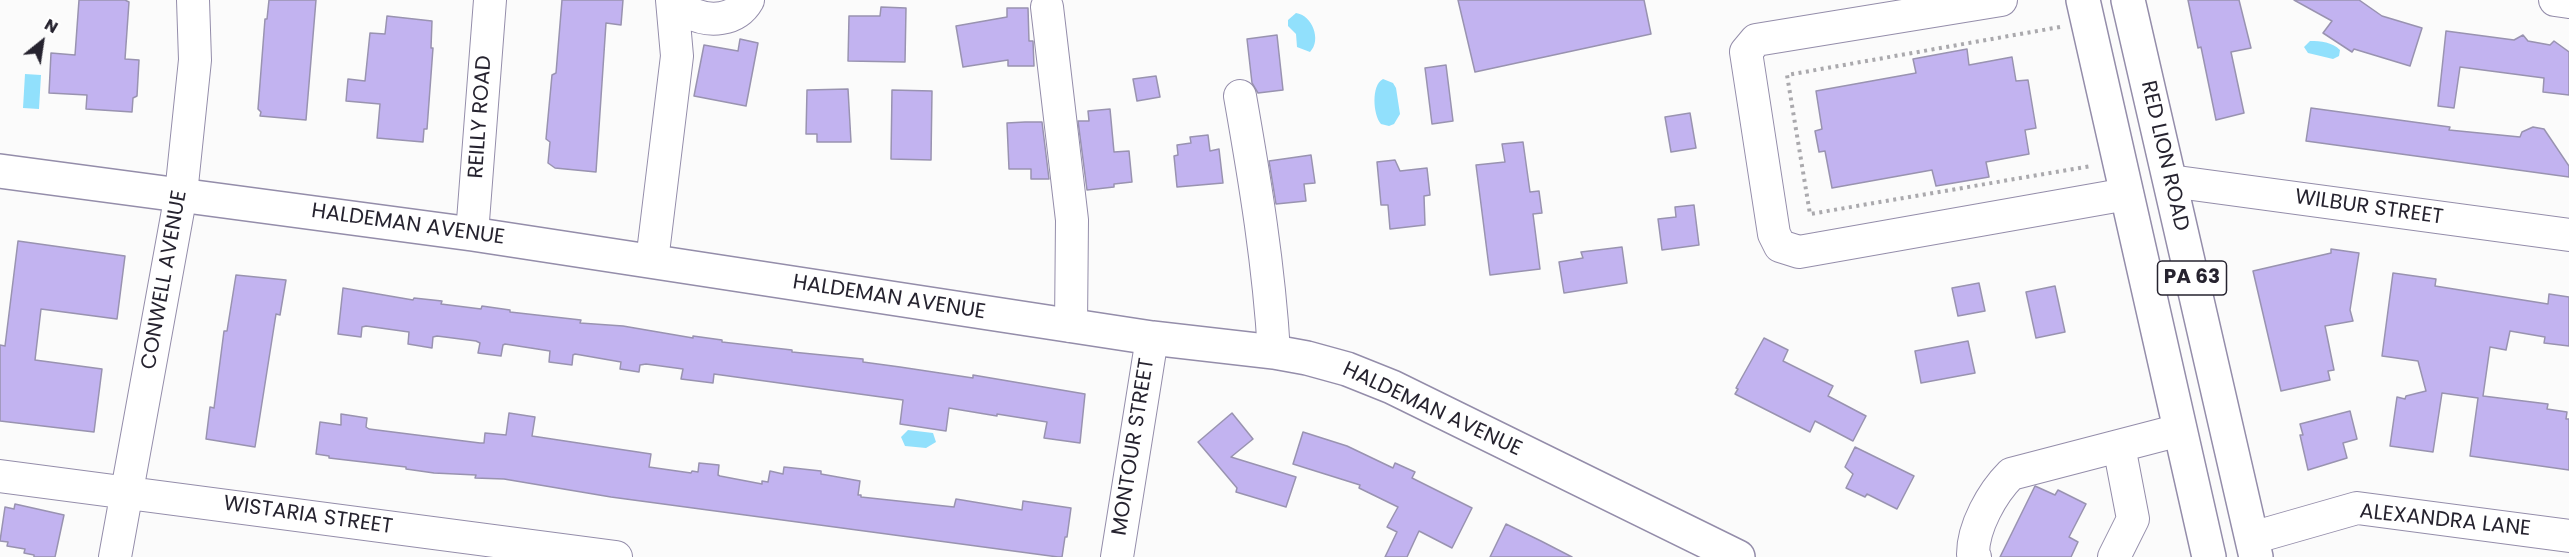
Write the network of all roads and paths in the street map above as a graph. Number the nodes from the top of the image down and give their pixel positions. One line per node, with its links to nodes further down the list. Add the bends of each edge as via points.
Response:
1 (193, 0): 17 (street, CONWELL AVENUE, via 195,60)
2 (490, 0): 19 (street, REILLY ROAD)
3 (673, 0): 11 (street, via 688,12); 12 (street)
4 (748, 0): 11 (street, via 730,17)
5 (2001, 0): 18 (street, via 1756,40 1746,52 1774,234 1780,246 1799,252)
6 (2128, 0): 16 (main road, RED LION ROAD / PA 63)
7 (2555, 0): 8 (street)
8 (2569, 2)
9 (1047, 7): 22 (street, via 1072,220)
10 (2075, 13): 14 (path, via 1787,75 1810,214); 18 (main road, RED LION ROAD / PA 63)
11 (713, 19): 12 (street)
12 (677, 56): 21 (street)
13 (1240, 96): 24 (street, via 1259,208)
14 (2098, 164)
15 (0, 171): 17 (main road, HALDEMAN AVENUE)
16 (2170, 182): 20 (street, WILBUR STREET); 30 (main road, RED LION ROAD / PA 63)
17 (181, 194): 19 (main road, HALDEMAN AVENUE); 28 (street, CONWELL AVENUE)
18 (2127, 194): 25 (main road, RED LION ROAD / PA 63)
19 (472, 234): 21 (main road, HALDEMAN AVENUE)
20 (2569, 235)
21 (652, 261): 22 (main road, HALDEMAN AVENUE)
22 (1071, 326): 23 (main road, HALDEMAN AVENUE)
23 (1152, 338): 24 (main road, HALDEMAN AVENUE); 33 (street, MONTOUR STREET)
24 (1274, 352): 34 (main road, HALDEMAN AVENUE, via 1347,369 1392,387)
25 (2180, 430): 26 (street); 37 (main road, RED LION ROAD / PA 63)
26 (2119, 446): 35 (street, via 2011,474 1998,487 1973,540); 36 (street, via 2133,519)
27 (0, 476): 28 (street, WISTARIA STREET)
28 (128, 492): 31 (street, CONWELL AVENUE); 32 (street, WISTARIA STREET)
29 (2569, 536): 30 (street, ALEXANDRA LANE, via 2357,508)
30 (2254, 547)
31 (115, 557)
32 (616, 557)
33 (1117, 557)
34 (1738, 557)
35 (1975, 557)
36 (2114, 557)
37 (2209, 557)

